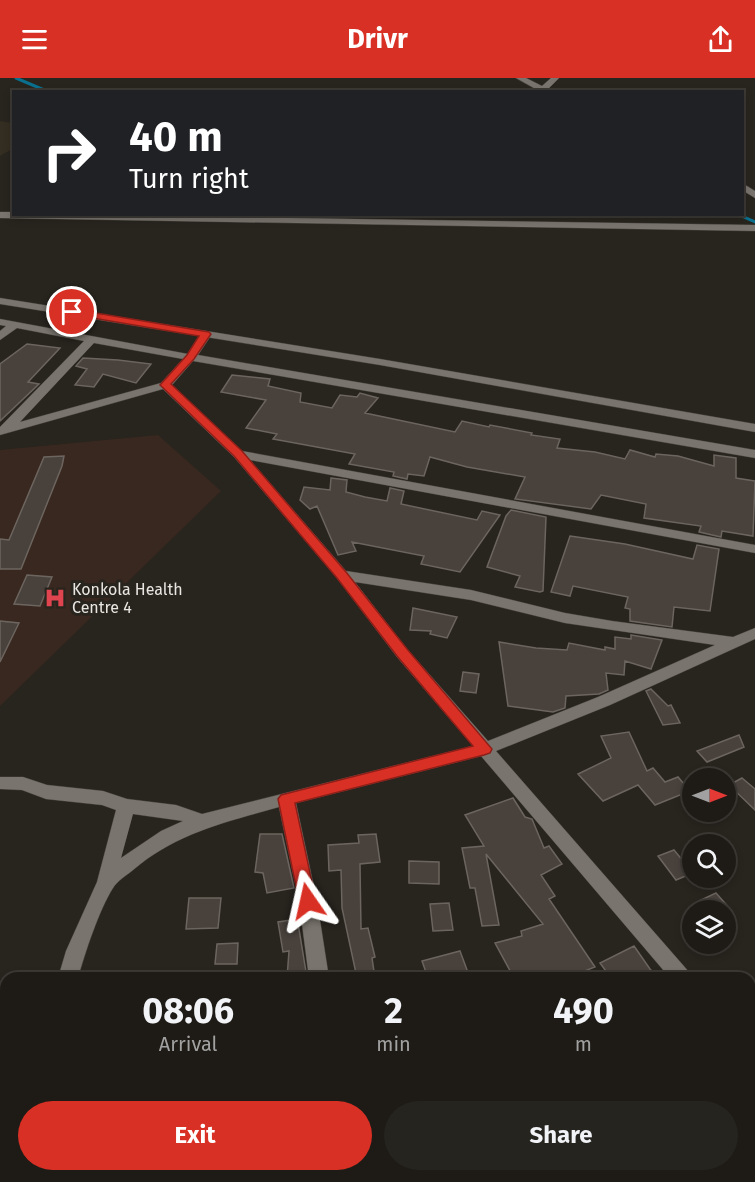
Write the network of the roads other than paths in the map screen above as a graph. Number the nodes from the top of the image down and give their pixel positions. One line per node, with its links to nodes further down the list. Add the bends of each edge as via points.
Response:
1 (520, 78): 3 (street)
2 (555, 78): 3 (street)
3 (545, 90)
4 (58, 216): 5 (street)
5 (755, 228)
6 (0, 301): 9 (street)
7 (0, 322): 8 (street)
8 (14, 325): 10 (street); 11 (street)
9 (206, 334): 12 (street); 14 (street)
10 (0, 337)
11 (93, 338): 12 (street); 15 (street)
12 (190, 357): 13 (street); 17 (street)
13 (165, 385): 15 (street); 16 (street)
14 (755, 428)
15 (3, 430)
16 (238, 454): 18 (street); 19 (street)
17 (755, 454)
18 (755, 549)
19 (342, 575): 21 (street, via 471,595 565,618); 22 (street)
20 (755, 633): 21 (street)
21 (732, 642): 22 (street, via 604,701)
22 (484, 749): 24 (street); 30 (street)
23 (0, 783): 25 (street, via 103,798)
24 (286, 799): 26 (street); 29 (street, via 306,890)
25 (126, 806): 26 (street, via 176,812); 27 (street)
26 (202, 821): 27 (street, via 140,853)
27 (106, 882): 28 (street)
28 (70, 972)
29 (318, 972)
30 (677, 972)

